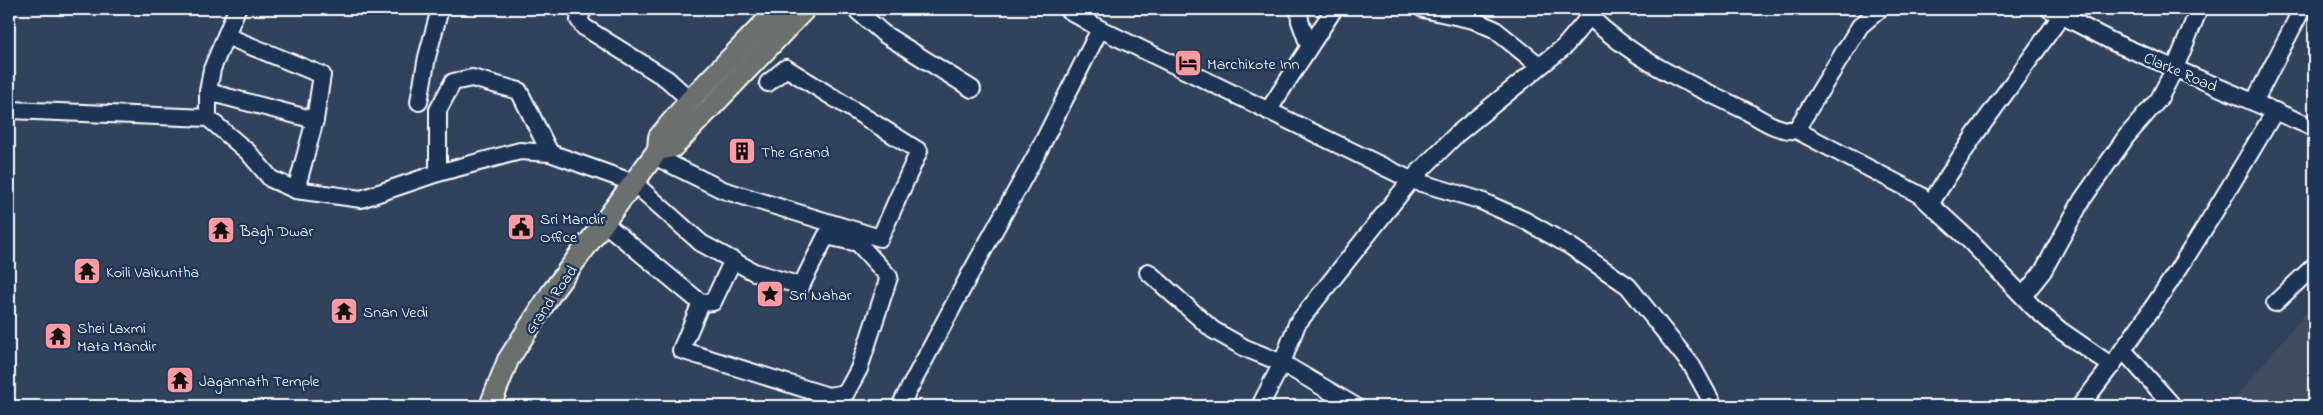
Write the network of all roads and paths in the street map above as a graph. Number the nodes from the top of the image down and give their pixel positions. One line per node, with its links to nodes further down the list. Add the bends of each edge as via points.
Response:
1 (237, 9): 18 (street)
2 (440, 9): 26 (street)
3 (583, 9): 25 (street, via 579,20 584,27 667,79)
4 (778, 9): 25 (main road, Grand Road)
5 (805, 9): 36 (main road, Grand Road, via 673,147)
6 (855, 9): 23 (street, via 884,34)
7 (1067, 9): 17 (street)
8 (1299, 9): 19 (street)
9 (1334, 9): 19 (street)
10 (1424, 9): 16 (street)
11 (1880, 9): 34 (street, via 1860,26)
12 (2199, 9): 21 (street)
13 (2302, 9): 27 (street)
14 (1592, 12): 20 (street, via 1564,47); 34 (street, via 1612,38 1637,56 1783,131)
15 (2056, 12): 21 (street, Clarke Road, via 2116,43); 41 (street)
16 (1476, 14): 20 (street)
17 (1100, 29): 29 (street); 53 (street, via 1039,150)
18 (226, 36): 24 (street, via 212,69); 32 (street, via 322,75)
19 (1309, 46): 29 (street)
20 (1540, 66): 38 (street, via 1457,134)
21 (2175, 68): 27 (street, Clarke Road); 46 (street, via 2159,99 2126,137 2082,200 2043,271)
22 (768, 83): 36 (street, via 786,68 920,151 880,238 723,190)
23 (972, 89)
24 (208, 92): 31 (street); 32 (street)
25 (690, 100): 36 (main road, Grand Road, via 659,137)
26 (419, 102)
27 (2254, 102): 30 (street, Clarke Road)
28 (9, 110): 31 (street)
29 (1268, 111): 38 (street)
30 (2275, 111): 33 (street, Clarke Road); 49 (street, via 2209,224)
31 (208, 118): 40 (street, via 248,152 271,179)
32 (315, 120): 40 (street)
33 (2314, 128)
34 (1796, 130): 41 (street, via 1920,195)
35 (550, 153): 37 (street, via 520,151); 37 (street, via 519,92 472,78 453,82 438,110); 39 (street)
36 (656, 153): 39 (main road, Grand Road)
37 (438, 173): 40 (street, via 361,200)
38 (1411, 180): 50 (street, via 1297,324); 56 (street, via 1479,200 1524,220 1570,246 1628,286 1692,366)
39 (634, 183): 42 (main road, Grand Road); 43 (street, via 701,243)
40 (296, 190)
41 (1930, 204): 46 (street)
42 (604, 223): 47 (street); 52 (main road, Grand Road, via 552,292 508,360)
43 (733, 260): 47 (street, via 713,302); 47 (street, via 754,272 801,286 826,236 858,243 872,256 889,277 859,369 846,393 828,396 681,350)
44 (2314, 266): 48 (street)
45 (1148, 272): 50 (street, via 1213,330)
46 (2023, 296): 51 (street, via 2060,330)
47 (701, 303)
48 (2275, 303)
49 (2123, 350): 51 (street); 58 (street)
50 (1282, 364): 54 (street); 55 (street)
51 (2112, 366): 57 (street)
52 (490, 406)
53 (900, 406)
54 (1260, 406)
55 (1355, 406)
56 (1714, 406)
57 (2080, 406)
58 (2173, 406)

